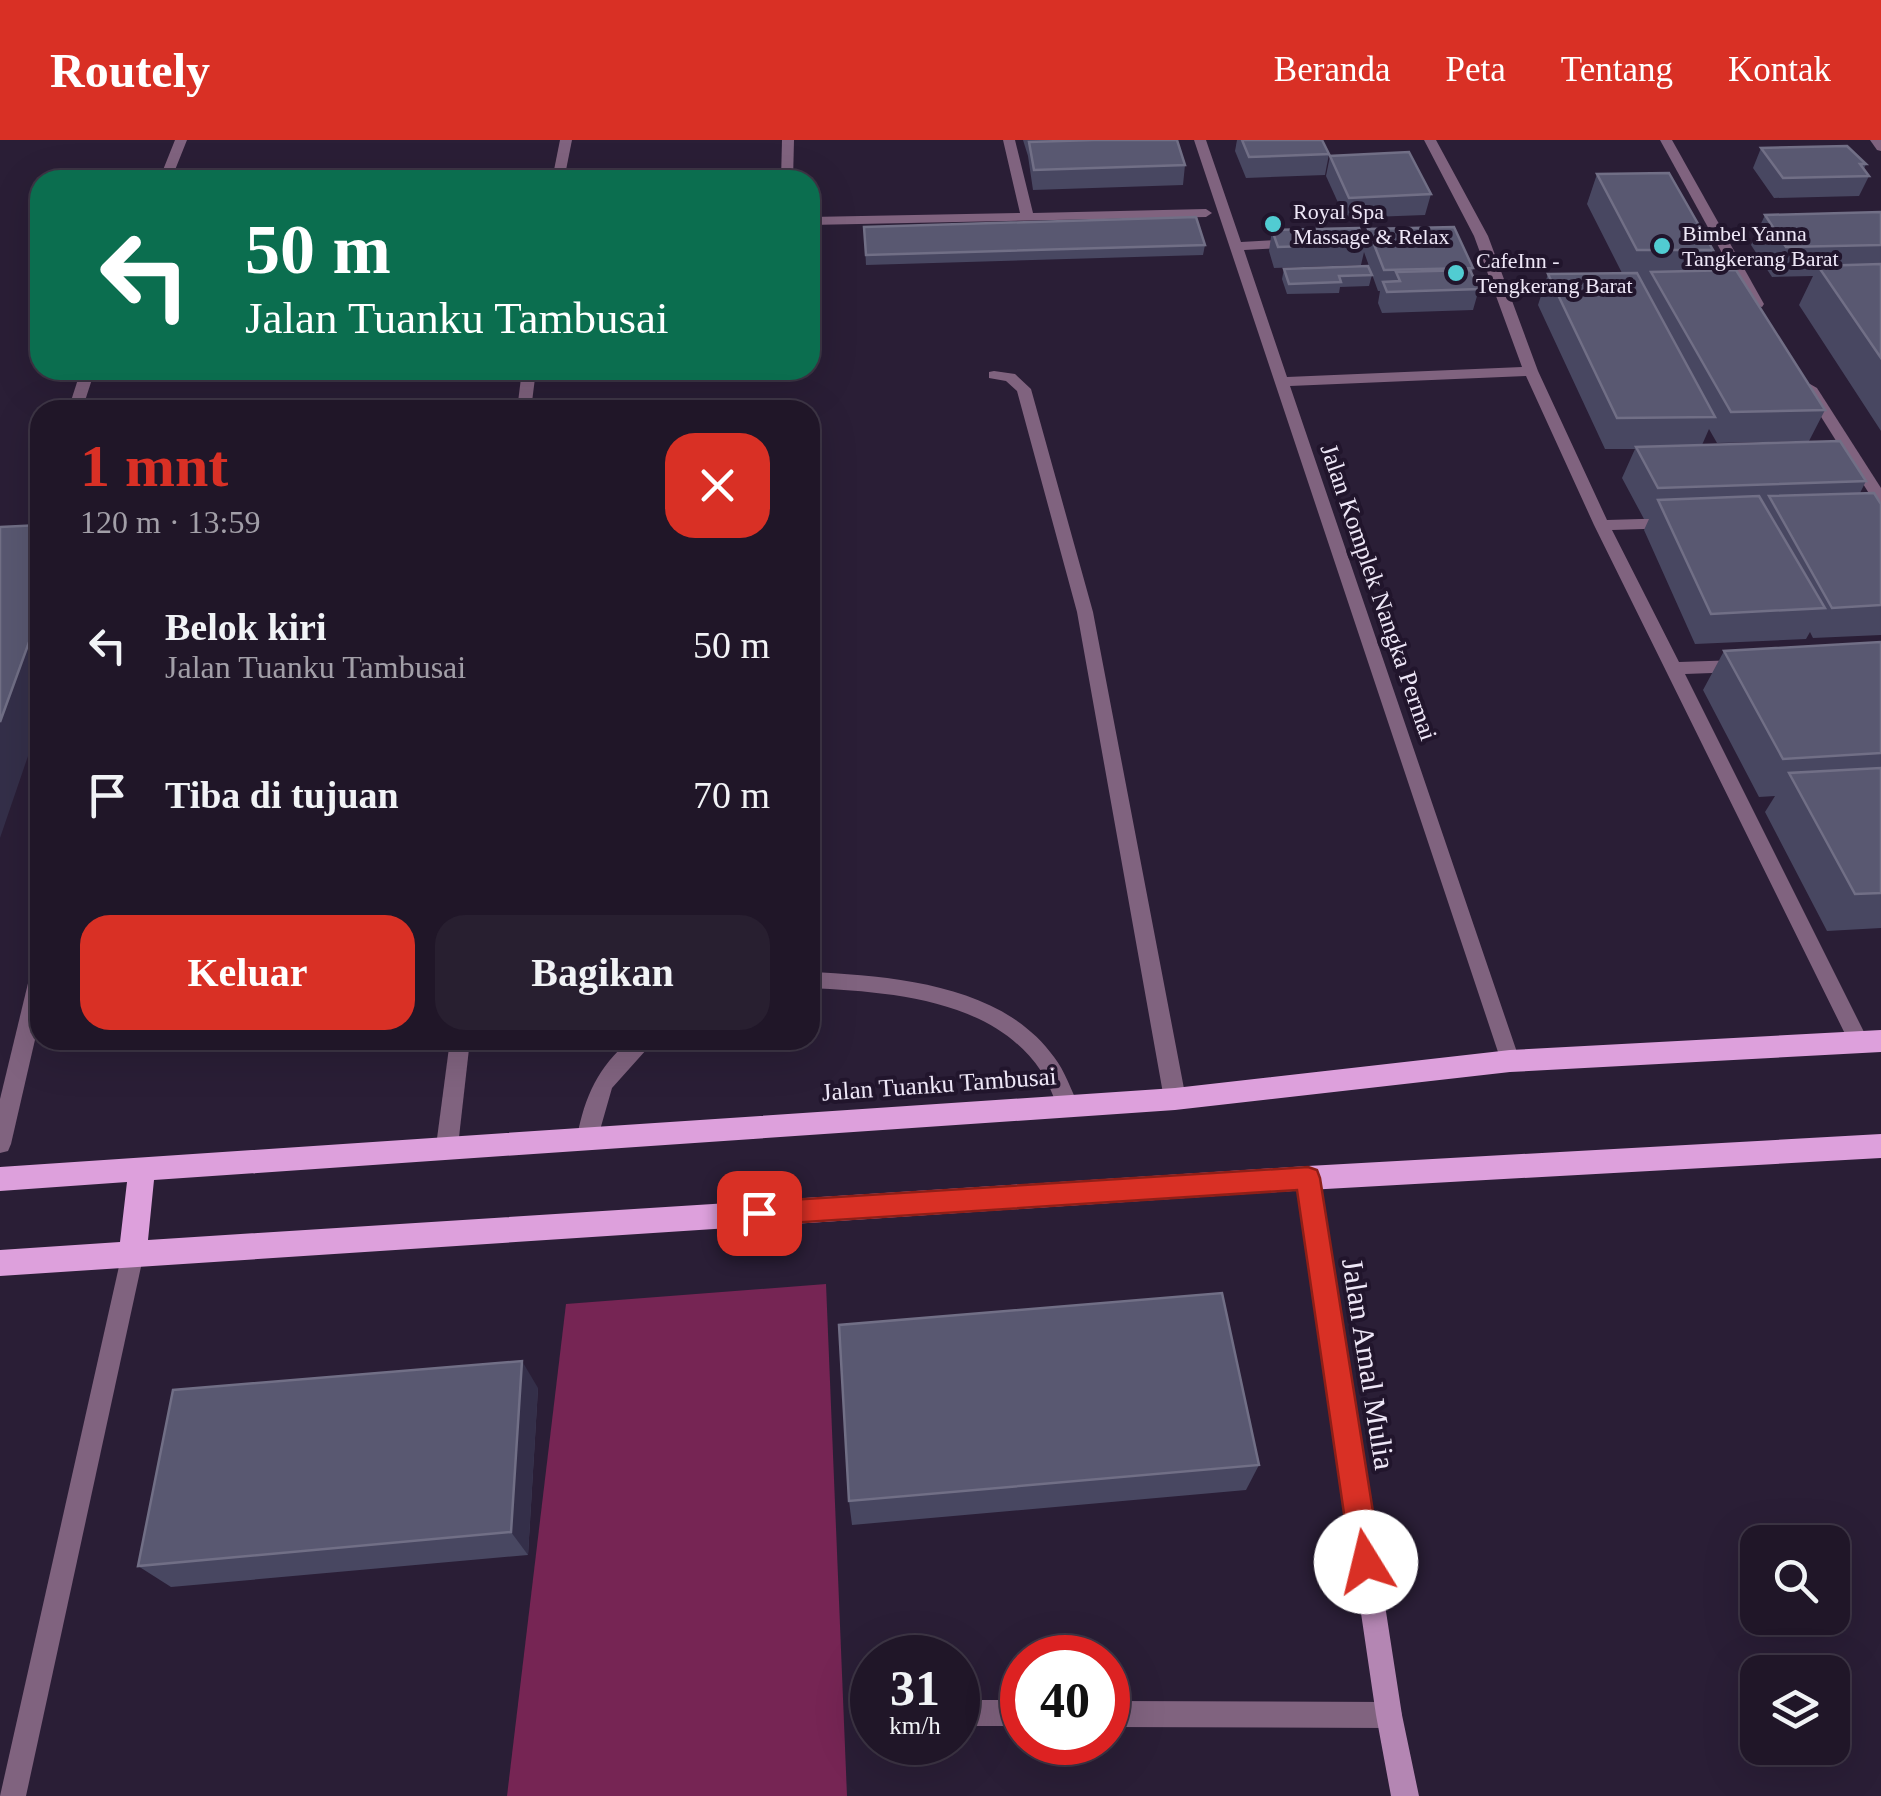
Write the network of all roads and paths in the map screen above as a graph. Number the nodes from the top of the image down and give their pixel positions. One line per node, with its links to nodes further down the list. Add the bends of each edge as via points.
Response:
1 (181, 140): 10 (street)
2 (566, 140): 11 (street)
3 (788, 140): 12 (street)
4 (1008, 140): 14 (street)
5 (1200, 140): 17 (street, Jalan Komplek Nangka Permai)
6 (1430, 140): 19 (street)
7 (1666, 140): 18 (street)
8 (1876, 140): 9 (street)
9 (1881, 147)
10 (169, 170)
11 (560, 170)
12 (787, 170)
13 (1206, 214): 14 (street)
14 (1027, 216): 15 (street)
15 (820, 221)
16 (1314, 243): 17 (street)
17 (1234, 246): 22 (street, Jalan Komplek Nangka Permai)
18 (1770, 326)
19 (1531, 371): 22 (street); 25 (street)
20 (1801, 374): 23 (street)
21 (994, 375): 34 (street, via 1024,388 1085,612)
22 (1282, 382): 33 (street, Jalan Komplek Nangka Permai)
23 (1881, 500)
24 (1690, 523): 25 (street)
25 (1602, 524): 27 (street)
26 (1767, 665): 27 (street)
27 (1672, 668): 30 (street)
28 (820, 981): 35 (street, via 914,990 969,1006 1046,1061)
29 (30, 1017): 37 (street)
30 (1870, 1041): 33 (main road, Jalan Tuanku Tambusai)
31 (459, 1050): 38 (street)
32 (633, 1050): 36 (street, via 596,1091)
33 (1510, 1060): 34 (main road, Jalan Tuanku Tambusai)
34 (1176, 1099): 35 (main road, Jalan Tuanku Tambusai)
35 (1068, 1106): 36 (main road, Jalan Tuanku Tambusai)
36 (588, 1138): 38 (main road, Jalan Tuanku Tambusai)
37 (0, 1144)
38 (446, 1146): 40 (main road, Jalan Tuanku Tambusai)
39 (1881, 1146): 41 (main road)
40 (142, 1168): 42 (main road, Jalan Tuanku Tambusai); 43 (main road)
41 (1308, 1178): 43 (main road); 46 (street, Jalan Amal Mulia)
42 (0, 1180)
43 (132, 1253): 44 (main road); 47 (street)
44 (0, 1264)
45 (1130, 1714): 46 (street)
46 (1389, 1716): 48 (street, Jalan Amal Mulia)
47 (12, 1796)
48 (1405, 1796)

